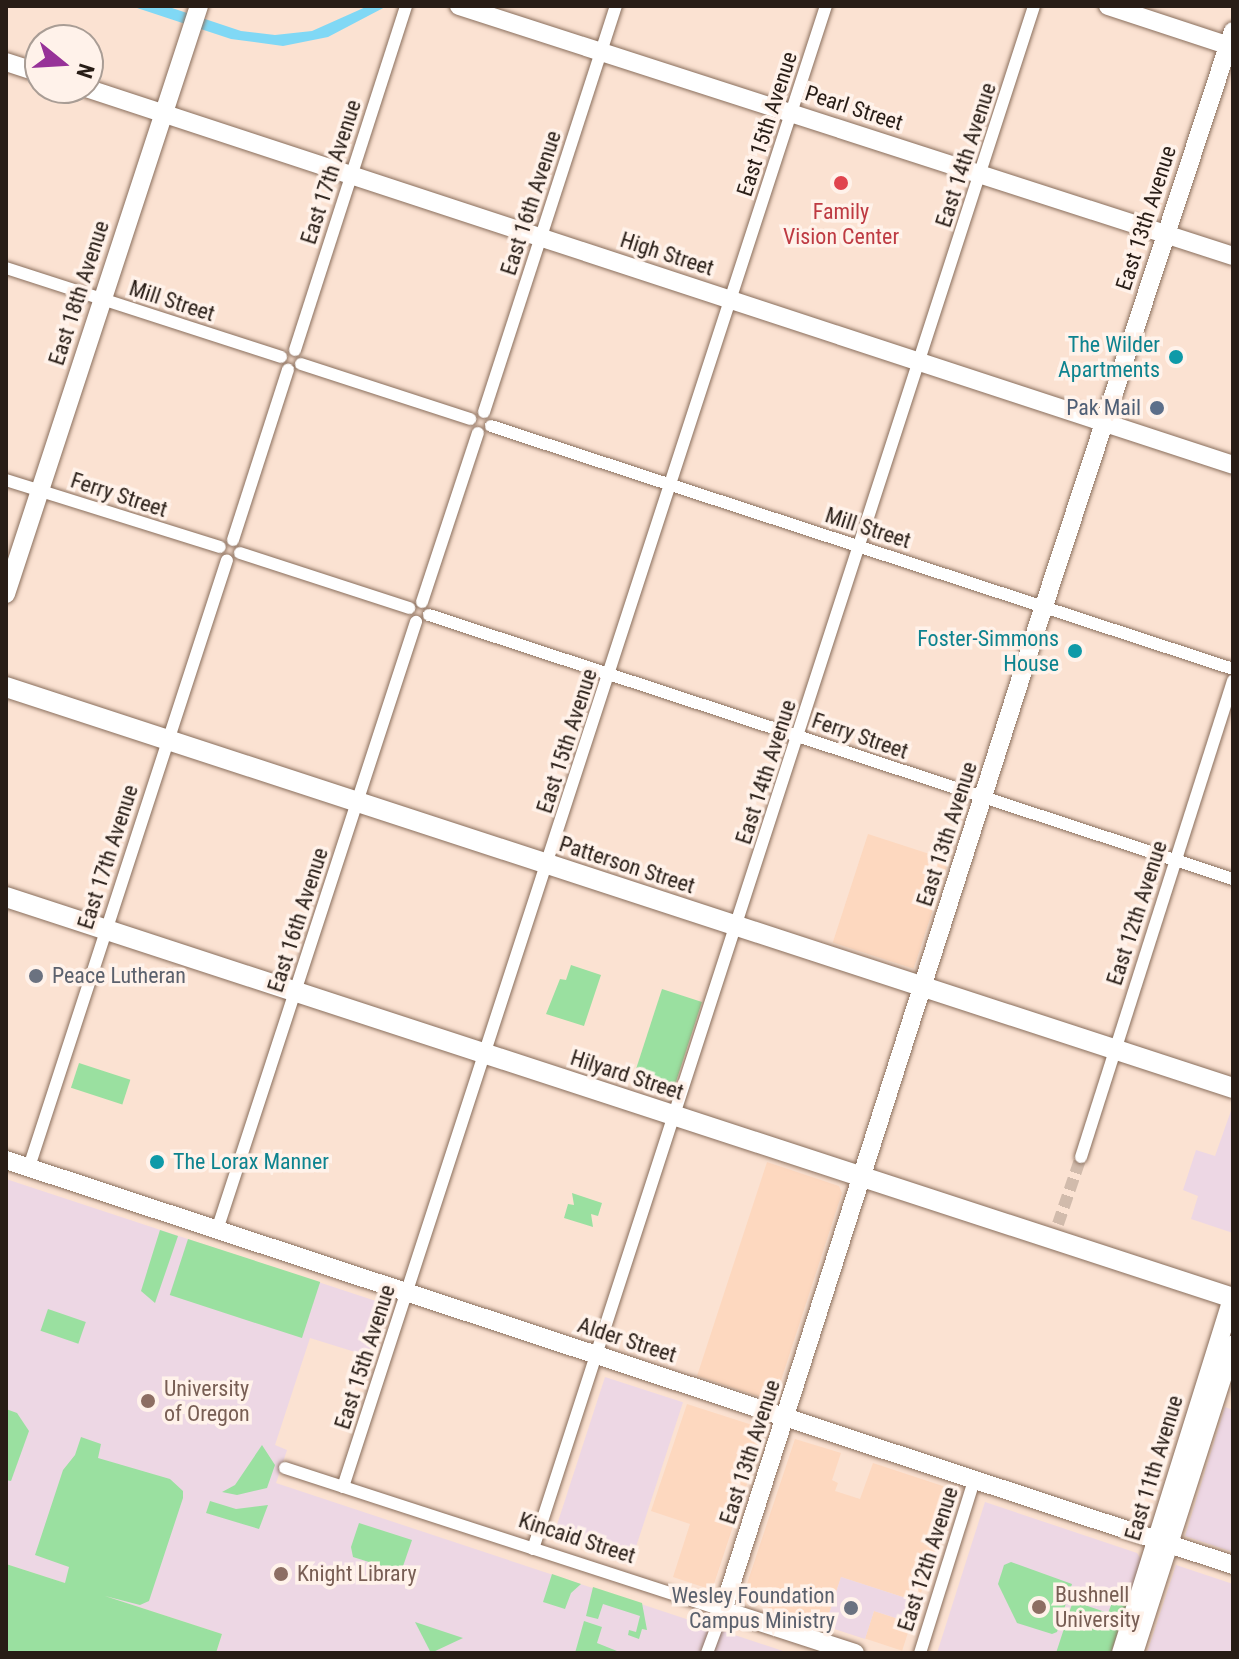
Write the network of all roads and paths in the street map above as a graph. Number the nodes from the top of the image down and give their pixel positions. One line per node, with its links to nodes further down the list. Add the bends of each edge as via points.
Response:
1 (406, 6): 13 (street, East 17th Avenue)
2 (459, 6): 9 (main road, Pearl Street)
3 (616, 6): 9 (street, East 16th Avenue)
4 (826, 6): 12 (street, East 15th Avenue)
5 (1034, 6): 14 (street, East 14th Avenue)
6 (1108, 6): 8 (main road)
7 (195, 16): 11 (main road, East 18th Avenue)
8 (1231, 41): 15 (main road, East 13th Avenue)
9 (601, 52): 12 (main road, Pearl Street); 16 (street, East 16th Avenue)
10 (104, 94): 11 (main road, High Street)
11 (163, 113): 13 (main road, High Street); 19 (main road, East 18th Avenue)
12 (792, 113): 14 (main road, Pearl Street); 20 (street, East 15th Avenue)
13 (351, 175): 16 (main road, High Street); 21 (street, East 17th Avenue)
14 (980, 175): 15 (main road, Pearl Street); 23 (street, East 14th Avenue)
15 (1165, 233): 17 (main road, Pearl Street); 28 (main road, East 13th Avenue)
16 (542, 238): 20 (main road, High Street); 26 (street, East 16th Avenue)
17 (1233, 256)
18 (6, 268): 19 (street, Mill Street)
19 (102, 299): 22 (street, Mill Street); 34 (main road, East 18th Avenue)
20 (731, 300): 23 (main road, High Street); 33 (street, East 15th Avenue)
21 (295, 350): 22 (street); 24 (street)
22 (281, 357): 25 (street)
23 (920, 363): 28 (main road, High Street); 37 (street, East 14th Avenue)
24 (301, 364): 25 (street); 27 (street)
25 (288, 370): 35 (street)
26 (484, 412): 27 (street); 29 (street)
27 (470, 419): 30 (street)
28 (1105, 424): 31 (main road, High Street); 42 (main road, East 13th Avenue)
29 (491, 426): 30 (street); 33 (street, Mill Street)
30 (478, 433): 41 (street)
31 (1233, 465)
32 (6, 480): 34 (street, Ferry Street)
33 (671, 485): 37 (street, Mill Street); 47 (street, East 15th Avenue)
34 (40, 491): 36 (street, Ferry Street); 40 (main road, East 18th Avenue)
35 (233, 540): 36 (street); 38 (street)
36 (220, 547): 39 (street)
37 (860, 547): 42 (street, Mill Street); 50 (street, East 14th Avenue)
38 (240, 553): 39 (street); 43 (street)
39 (227, 560): 51 (street, East 17th Avenue)
40 (6, 594)
41 (422, 602): 43 (street); 44 (street)
42 (1043, 607): 46 (street, Mill Street); 52 (main road, East 13th Avenue)
43 (409, 608): 45 (street)
44 (429, 615): 45 (street); 47 (street, Ferry Street)
45 (416, 622): 53 (street, East 16th Avenue)
46 (1233, 669)
47 (609, 674): 50 (street, Ferry Street); 55 (street, East 15th Avenue)
48 (1233, 681): 54 (street, East 12th Avenue)
49 (6, 687): 51 (main road, Patterson Street)
50 (799, 736): 52 (street, Ferry Street); 58 (street, East 14th Avenue)
51 (167, 739): 53 (main road, Patterson Street); 59 (street, East 17th Avenue)
52 (984, 798): 54 (street, Ferry Street); 60 (main road, East 13th Avenue)
53 (358, 801): 55 (main road, Patterson Street); 61 (street, East 16th Avenue)
54 (1175, 860): 56 (street, Ferry Street); 62 (street, East 12th Avenue)
55 (548, 865): 58 (main road, Patterson Street); 63 (street, East 15th Avenue)
56 (1233, 879)
57 (6, 897): 59 (main road, Hilyard Street)
58 (737, 925): 60 (main road, Patterson Street); 65 (street, East 14th Avenue)
59 (105, 930): 61 (main road, Hilyard Street); 68 (street, East 17th Avenue)
60 (922, 987): 62 (main road, Patterson Street); 69 (main road, East 13th Avenue)
61 (295, 992): 63 (main road, Hilyard Street); 70 (street, East 16th Avenue)
62 (1115, 1049): 64 (main road, Patterson Street); 66 (street, East 12th Avenue)
63 (485, 1054): 65 (main road, Hilyard Street); 71 (street, East 15th Avenue)
64 (1233, 1088)
65 (675, 1116): 69 (main road, Hilyard Street); 74 (street, East 14th Avenue)
66 (1081, 1157)
67 (6, 1160): 68 (main road, Alder Street)
68 (29, 1167): 70 (main road, Alder Street)
69 (861, 1177): 72 (main road, Hilyard Street, via 1055,1232); 75 (main road, East 13th Avenue)
70 (217, 1230): 71 (main road, Alder Street)
71 (407, 1293): 74 (main road, Alder Street); 78 (street, East 15th Avenue)
72 (1232, 1298): 79 (main road, East 11th Avenue)
73 (1233, 1345): 79 (main road, East 11th Avenue)
74 (596, 1355): 75 (main road, Alder Street); 80 (street, East 14th Avenue)
75 (786, 1417): 77 (main road, Alder Street); 82 (main road, East 13th Avenue)
76 (285, 1468): 78 (street, Kincaid Street)
77 (975, 1478): 79 (main road, Alder Street); 85 (street, East 12th Avenue)
78 (343, 1487): 80 (street, Kincaid Street)
79 (1163, 1541): 81 (main road, Alder Street); 86 (main road, East 11th Avenue); 87 (main road, East 11th Avenue)
80 (533, 1549): 82 (street, Kincaid Street)
81 (1233, 1565)
82 (723, 1610): 83 (street, East 13th Avenue); 84 (main road, Kincaid Street)
83 (707, 1653)
84 (855, 1653)
85 (920, 1653)
86 (1121, 1653)
87 (1134, 1653)

